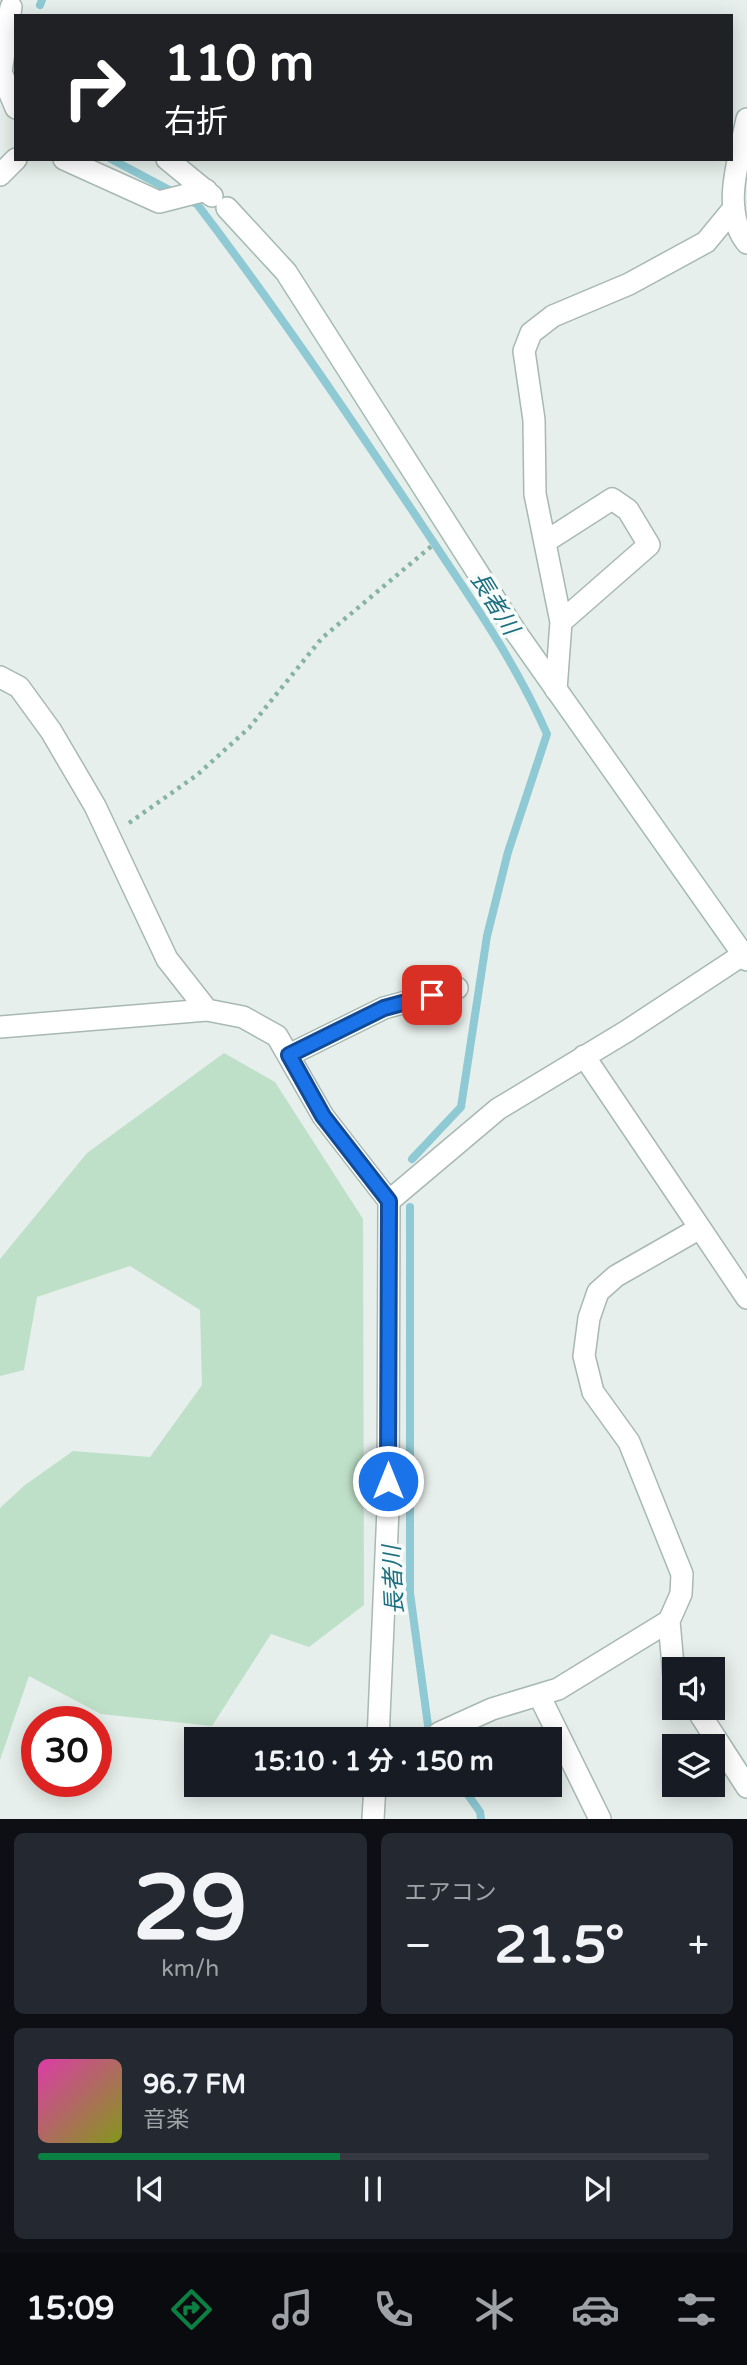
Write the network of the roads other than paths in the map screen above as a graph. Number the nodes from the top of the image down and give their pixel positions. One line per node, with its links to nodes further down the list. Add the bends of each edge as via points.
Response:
1 (12, 8): 2 (street, via 1,72)
2 (14, 103)
3 (747, 119): 9 (street)
4 (14, 161): 7 (street)
5 (68, 161): 8 (street, via 159,202)
6 (169, 161): 8 (street)
7 (0, 175)
8 (200, 191): 14 (street, via 227,208 286,272)
9 (734, 208): 10 (street, via 739,233); 11 (street, via 706,242 629,284 552,316 531,333 524,351 534,419 535,495)
10 (747, 243)
11 (545, 542): 12 (street); 12 (street, via 612,499 628,510 649,545)
12 (561, 622): 14 (street)
13 (0, 677): 17 (street, via 19,687 51,731 109,837 167,959)
14 (556, 690): 15 (street)
15 (746, 956): 20 (street)
16 (457, 988): 19 (street, via 384,1008)
17 (207, 1010): 18 (street); 19 (street, via 243,1017 277,1036)
18 (0, 1027)
19 (289, 1055): 21 (street, via 323,1116)
20 (584, 1056): 21 (street, via 498,1109); 22 (street)
21 (389, 1201): 28 (street, via 388,1509)
22 (700, 1228): 23 (street); 24 (street, via 616,1276 598,1292 584,1356 593,1392 629,1442 682,1574 681,1594)
23 (747, 1297)
24 (669, 1621): 25 (street); 26 (street, via 558,1689)
25 (672, 1657)
26 (539, 1695): 29 (street); 33 (street)
27 (703, 1720): 30 (street)
28 (379, 1727)
29 (452, 1727)
30 (747, 1787)
31 (374, 1797): 32 (street)
32 (373, 1819)
33 (600, 1819)

